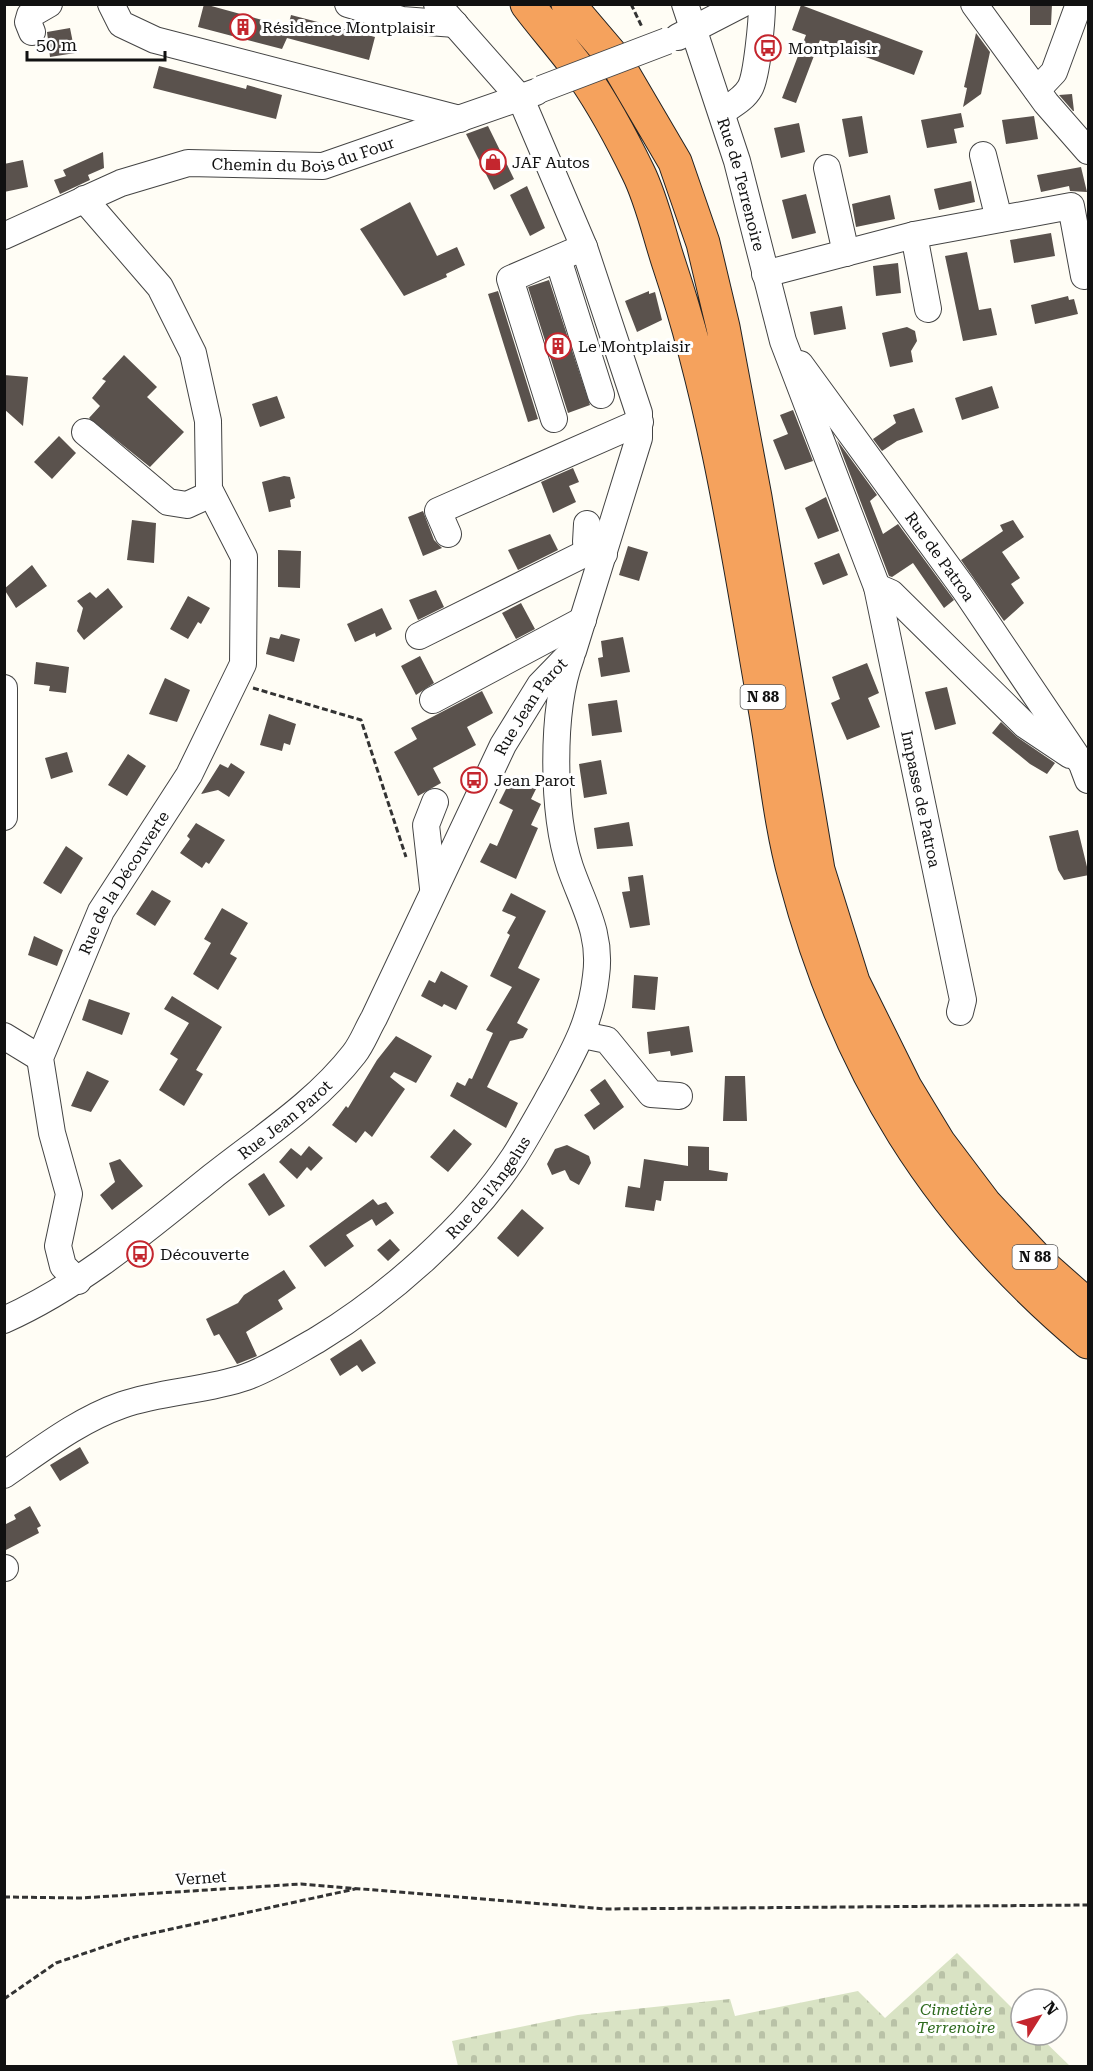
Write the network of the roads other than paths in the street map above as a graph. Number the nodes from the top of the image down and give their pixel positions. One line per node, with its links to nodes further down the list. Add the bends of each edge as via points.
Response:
1 (49, 4): 15 (street, via 30,15)
2 (111, 4): 19 (street, via 121,24 155,40)
3 (348, 4): 12 (street)
4 (437, 4): 13 (street, Rue Jean Parot)
5 (527, 4): 60 (highway, N 88, via 584,76 640,174 693,337 730,505 794,875 825,975 848,1032 912,1149 961,1217 1039,1300)
6 (568, 4): 58 (highway, N 88, via 614,58 675,162 703,243 755,497 818,870 853,981 905,1087 939,1143 985,1204 1044,1266)
7 (685, 4): 14 (street, Rue de Terrenoire)
8 (742, 4): 14 (street)
9 (762, 4): 18 (street, via 751,87)
10 (974, 4): 16 (street)
11 (1079, 4): 16 (street, via 1054,72)
12 (424, 14): 13 (street)
13 (454, 24): 17 (street, Rue Jean Parot)
14 (693, 30): 17 (street, bridge); 18 (street, Rue de Terrenoire)
15 (32, 32)
16 (1036, 90): 20 (street)
17 (531, 94): 19 (street, Chemin du Bois du Four); 27 (street, Rue Jean Parot)
18 (722, 112): 30 (street, Rue de Terrenoire)
19 (460, 119): 23 (street, Chemin du Bois du Four, via 323,166 188,163 121,183)
20 (1089, 151)
21 (983, 155): 24 (street)
22 (827, 168): 28 (street)
23 (84, 199): 26 (street, Chemin du Bois du Four); 38 (street, via 160,287 193,353 208,420)
24 (999, 219): 25 (street); 31 (street, via 1071,206)
25 (914, 235): 28 (street); 32 (street)
26 (4, 236)
27 (584, 248): 29 (street); 36 (street, Rue Jean Parot)
28 (846, 253): 30 (street)
29 (558, 259): 34 (street); 35 (street, via 510,279)
30 (765, 274): 33 (street, Rue de Terrenoire)
31 (1084, 276)
32 (928, 309)
33 (783, 341): 42 (street, Impasse de Patroa); 48 (street, Rue de Patroa, via 964,589)
34 (601, 395)
35 (554, 419)
36 (640, 422): 40 (street, via 438,511); 41 (street, Rue Jean Parot, via 639,438)
37 (85, 432): 38 (street, via 168,502 187,505)
38 (211, 494): 55 (street, Rue de la Découverte, via 244,557 243,664 189,775 101,911)
39 (587, 524): 41 (street, via 586,542)
40 (448, 534)
41 (600, 551): 43 (street, Rue Jean Parot); 44 (street)
42 (877, 587): 48 (street, via 891,593 1025,725); 52 (street, Impasse de Patroa, via 963,1000)
43 (583, 620): 45 (street, Rue Jean Parot); 47 (street)
44 (419, 636)
45 (573, 651): 51 (street, Rue Jean Parot, via 540,685 511,730); 53 (street, Rue de l'Angelus, via 559,704 558,817 570,867 592,920 598,962 593,1002)
46 (4, 688): 50 (street)
47 (433, 700)
48 (1085, 772)
49 (435, 802): 51 (street, via 426,825)
50 (4, 818)
51 (434, 888): 57 (street, Rue Jean Parot, via 374,1018 354,1053 317,1094)
52 (960, 1012)
53 (583, 1035): 56 (street, via 607,1040 651,1094); 61 (street, Rue de l'Angelus, via 512,1159 478,1202 418,1265 375,1302 287,1358 246,1377 125,1404 98,1414)
54 (4, 1036): 55 (street)
55 (40, 1058): 57 (street, via 52,1133 69,1194 58,1246 63,1266)
56 (679, 1096)
57 (78, 1281): 59 (street, Rue Jean Parot)
58 (1089, 1305)
59 (4, 1320)
60 (1089, 1342)
61 (4, 1475)

